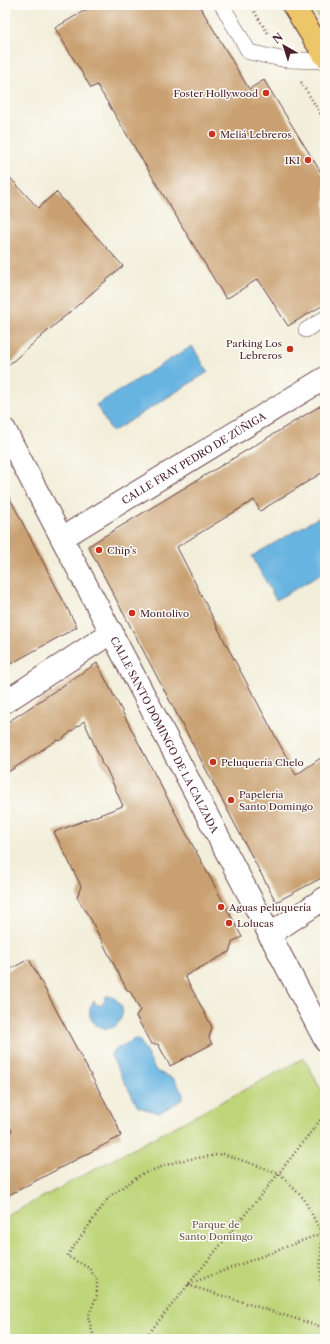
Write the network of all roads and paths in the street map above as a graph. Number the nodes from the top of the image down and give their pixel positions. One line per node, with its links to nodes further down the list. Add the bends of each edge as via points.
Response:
1 (222, 5): 4 (lane, via 249,52 286,60)
2 (293, 5): 3 (main road)
3 (325, 56)
4 (325, 61)
5 (325, 318): 6 (lane)
6 (306, 330)
7 (325, 378): 9 (street, CALLE FRAY PEDRO DE ZÚÑIGA)
8 (5, 430): 9 (street, CALLE SANTO DOMINGO DE LA CALZADA)
9 (62, 538): 10 (street, CALLE SANTO DOMINGO DE LA CALZADA)
10 (112, 632): 11 (street); 13 (street, CALLE SANTO DOMINGO DE LA CALZADA)
11 (5, 702)
12 (325, 898): 13 (street)
13 (269, 934): 14 (street, CALLE SANTO DOMINGO DE LA CALZADA)
14 (325, 1040)
15 (325, 1114): 16 (path)
16 (278, 1173): 18 (path, via 304,1199); 19 (path); 22 (path, via 223,1154 178,1161 142,1174 110,1196 67,1256 89,1268 97,1280 96,1295 88,1317 94,1337)
17 (325, 1232): 18 (path)
18 (322, 1234): 19 (path); 20 (path, via 320,1281)
19 (188, 1285): 21 (path); 23 (path)
20 (325, 1289)
21 (325, 1328)
22 (98, 1339)
23 (144, 1339)

